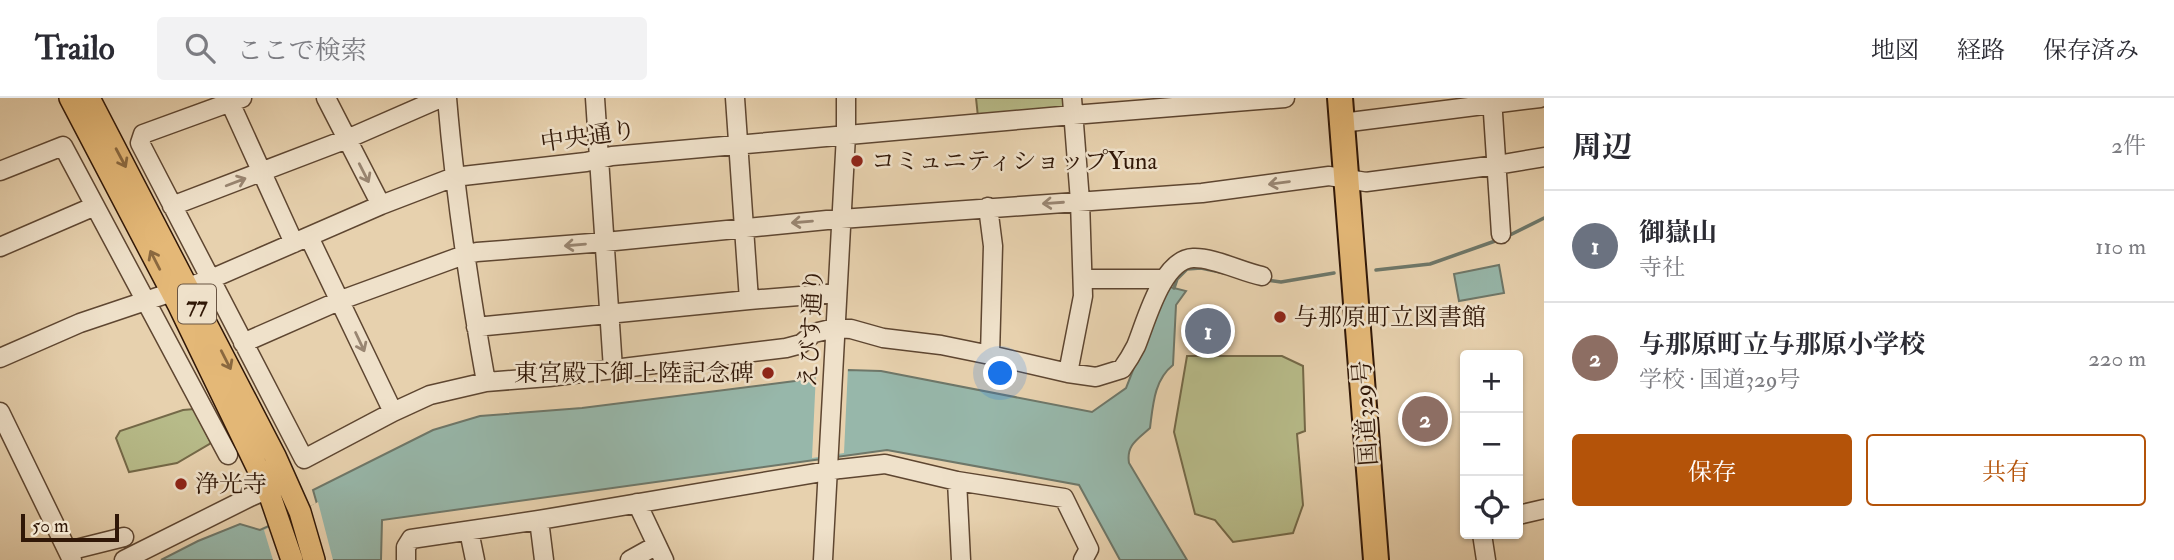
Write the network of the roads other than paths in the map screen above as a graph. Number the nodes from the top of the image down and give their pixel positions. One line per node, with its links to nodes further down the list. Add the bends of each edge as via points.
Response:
1 (70, 98): 42 (main road, 77, one-way to 1)
2 (89, 98): 42 (main road, 77, one-way to 42)
3 (326, 98): 17 (street)
4 (441, 98): 17 (street)
5 (447, 98): 24 (street)
6 (595, 98): 20 (street)
7 (735, 98): 18 (street)
8 (846, 98): 16 (street, えびす通り)
9 (1285, 98): 14 (street, 中央通り)
10 (1340, 98): 15 (highway, 国道329号)
11 (1540, 98): 13 (street)
12 (234, 99): 23 (street); 29 (street, via 143,134 140,143)
13 (1492, 101): 15 (street); 21 (street)
14 (1072, 106): 16 (street, 中央通り); 26 (street)
15 (1342, 123): 25 (highway, 国道329号)
16 (846, 135): 18 (street, 中央通り); 31 (street, えびす通り)
17 (347, 139): 23 (street); 27 (street, one-way to 27)
18 (739, 145): 20 (street, 中央通り); 32 (street)
19 (1544, 157): 21 (street)
20 (599, 159): 24 (street, 中央通り); 35 (street)
21 (1497, 165): 25 (street, via 1366,182); 33 (street)
22 (0, 171): 28 (street, via 63,146)
23 (261, 172): 29 (street, one-way to 23); 34 (street)
24 (454, 177): 27 (street, 中央通り); 37 (street)
25 (1347, 178): 26 (street, one-way to 26, via 1329,176 1202,193); 81 (highway, 国道329号)
26 (1080, 201): 30 (street, one-way to 30); 40 (street)
27 (381, 205): 34 (street, 中央通り)
28 (94, 206): 36 (street); 44 (street)
29 (172, 206): 39 (street)
30 (988, 208): 31 (street); 51 (street, via 993,246)
31 (841, 219): 32 (street, one-way to 32); 43 (street, えびす通り)
32 (744, 227): 35 (street); 46 (street)
33 (1502, 234)
34 (302, 240): 39 (street, 中央通り); 45 (street)
35 (606, 242): 37 (street, one-way to 37); 47 (street)
36 (0, 247)
37 (464, 255): 45 (street); 48 (street)
38 (1262, 276): 41 (street, via 1193,258 1178,262)
39 (211, 279): 42 (street, 中央通り); 50 (street)
40 (1083, 279): 41 (street); 54 (street)
41 (1164, 279): 54 (street, via 1122,369 1096,377)
42 (180, 290): 44 (street, 中央通り); 61 (main road, 77)
43 (837, 293): 46 (street); 49 (street, えびす通り)
44 (146, 300): 52 (street, 中央通り); 58 (street)
45 (341, 300): 50 (street); 57 (street, one-way to 57)
46 (750, 300): 47 (street)
47 (609, 314): 48 (street); 53 (street)
48 (476, 327): 55 (street)
49 (835, 335): 51 (street, via 851,329); 53 (street, via 814,333 801,344 786,348); 59 (street, えびす通り)
50 (243, 343): 57 (street, via 304,459)
51 (990, 355): 54 (street)
52 (0, 358)
53 (612, 369): 55 (street)
54 (1068, 373)
55 (486, 382): 57 (street, via 430,396)
56 (0, 412): 70 (street)
57 (393, 412)
58 (228, 456)
59 (828, 463): 60 (street, via 885,464); 62 (street); 78 (street, えびす通り)
60 (957, 481): 79 (street); 80 (street, via 1064,498 1089,549)
61 (277, 486): 71 (street); 72 (main road, 77, via 279,521); 73 (main road, 77, via 300,512)
62 (637, 503): 65 (street); 69 (street)
63 (1544, 509): 64 (street)
64 (1523, 514)
65 (539, 520): 66 (street); 76 (street)
66 (470, 531): 74 (street, via 411,540); 75 (street)
67 (124, 537): 70 (street)
68 (1483, 539): 82 (street)
69 (661, 552): 77 (street)
70 (70, 555)
71 (124, 560)
72 (292, 560)
73 (314, 560)
74 (406, 560)
75 (475, 560)
76 (544, 560)
77 (630, 560)
78 (823, 560)
79 (961, 560)
80 (1083, 560)
81 (1376, 560)
82 (1486, 560)

